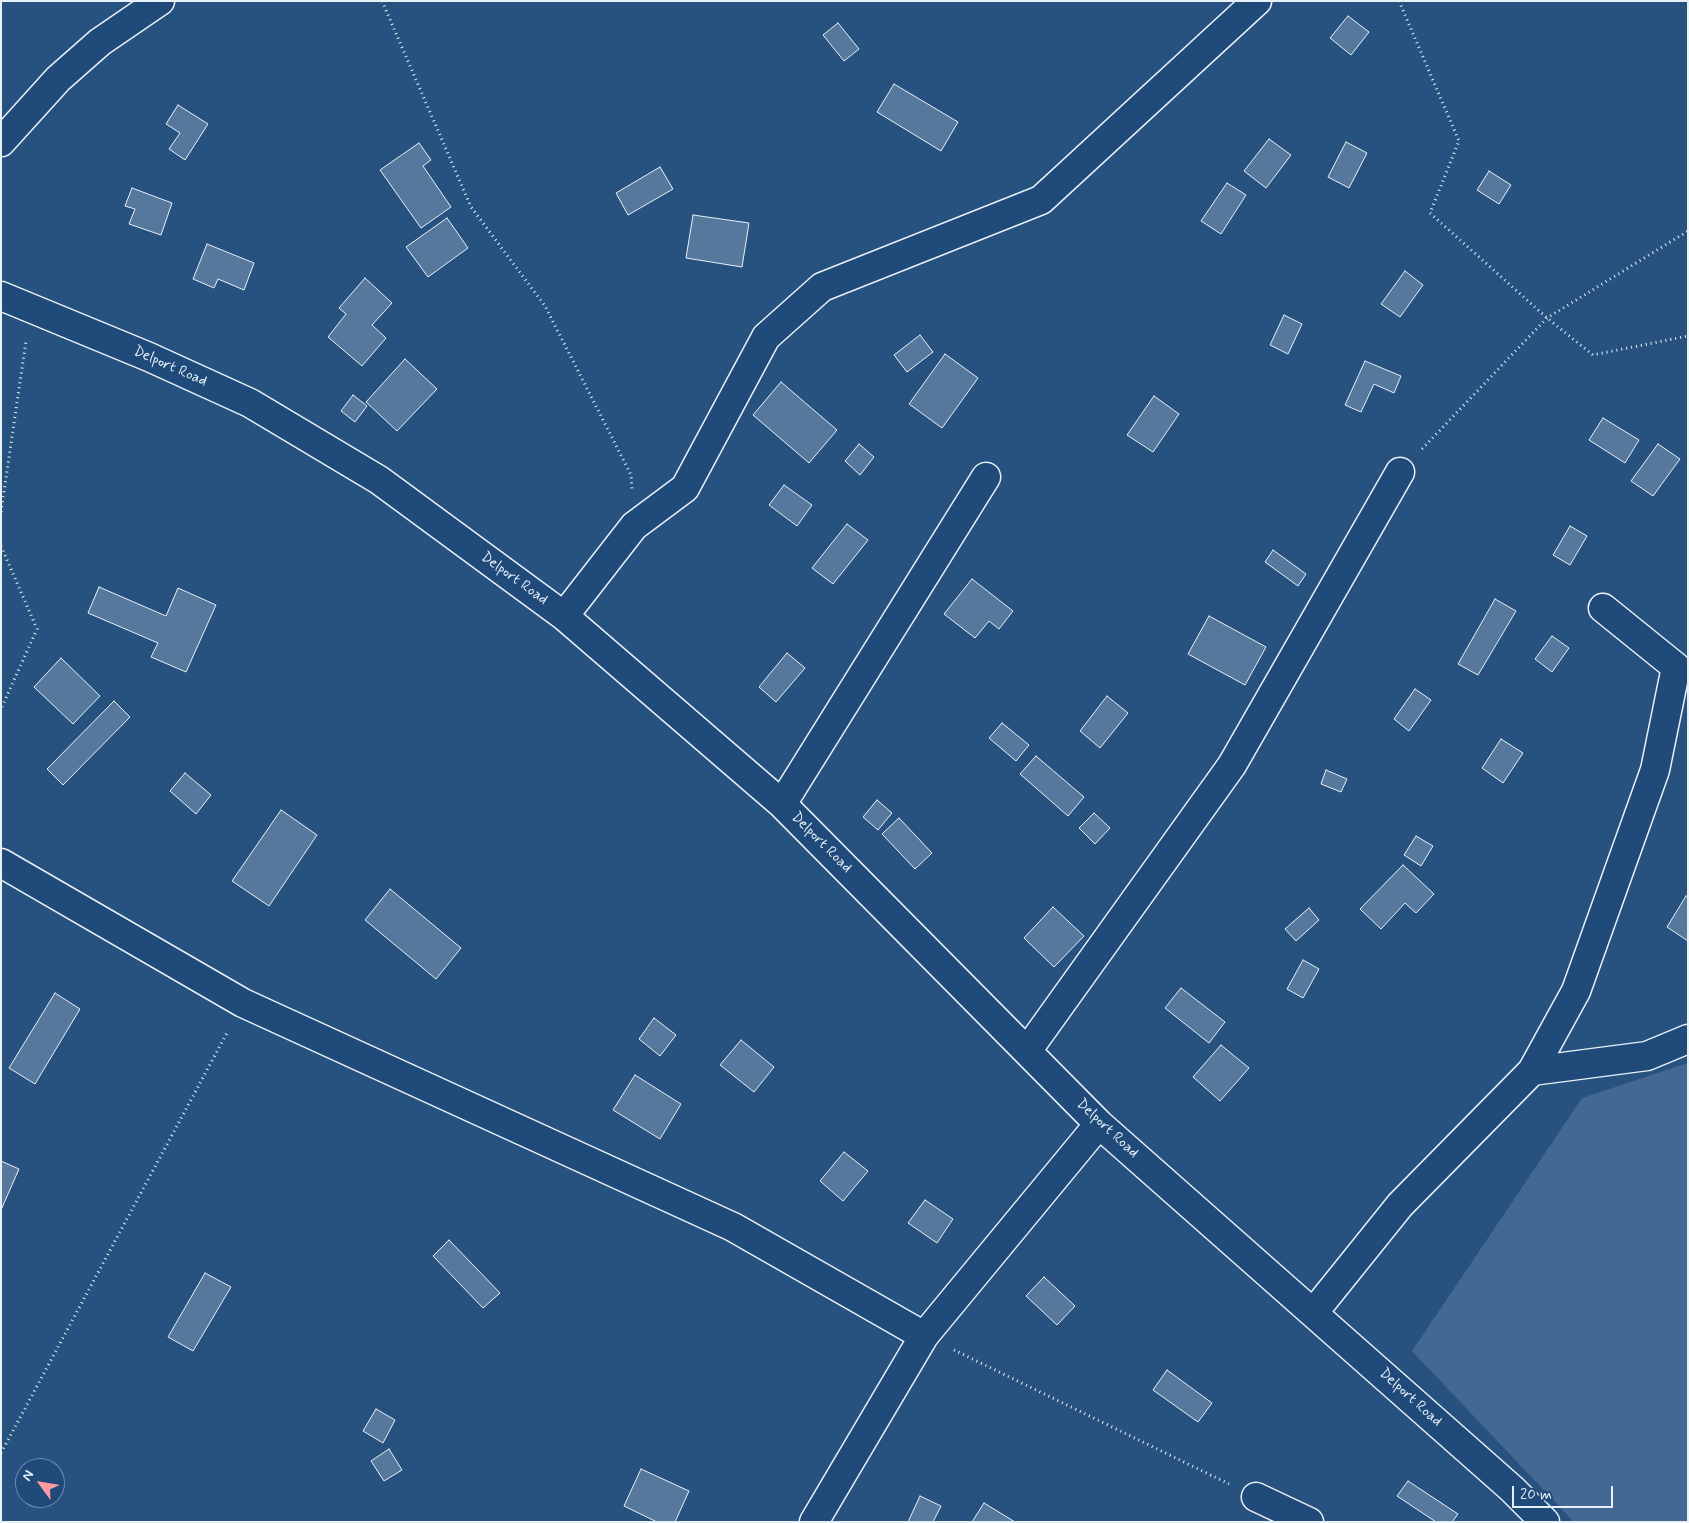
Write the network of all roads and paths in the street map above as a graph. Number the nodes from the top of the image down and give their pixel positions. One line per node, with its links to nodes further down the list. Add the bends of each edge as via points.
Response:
1 (160, 1): 5 (street, via 100,42 65,73)
2 (382, 1): 14 (path, via 471,207 545,306 631,475)
3 (1257, 1): 14 (street, via 1041,200 822,287 766,337 685,488)
4 (1399, 1): 9 (path, via 1459,141 1430,213)
5 (1, 142)
6 (1688, 231): 9 (path)
7 (1, 296): 8 (street, Delport Road)
8 (31, 308): 13 (path); 17 (street, Delport Road, via 250,403 379,480)
9 (1547, 318): 10 (path, via 1593,355); 11 (path)
10 (1688, 336)
11 (1400, 472): 23 (street, via 1232,764)
12 (986, 477): 19 (street)
13 (1, 512)
14 (634, 526): 17 (street)
15 (1, 546): 18 (path, via 37,629)
16 (1603, 608): 24 (street, via 1676,667 1655,770 1576,991)
17 (564, 616): 19 (street, Delport Road)
18 (1, 709)
19 (782, 804): 23 (street, Delport Road)
20 (1, 863): 21 (street)
21 (243, 1003): 27 (street, via 733,1227); 28 (path)
22 (1688, 1039): 24 (street, via 1647,1056)
23 (1027, 1051): 25 (street, Delport Road)
24 (1532, 1071): 26 (street, via 1400,1205)
25 (1099, 1124): 26 (street, Delport Road); 27 (street)
26 (1314, 1312): 32 (street, Delport Road)
27 (924, 1336): 29 (path); 30 (street)
28 (1, 1453)
29 (1256, 1497): 31 (street)
30 (814, 1522)
31 (1309, 1522)
32 (1545, 1522)

